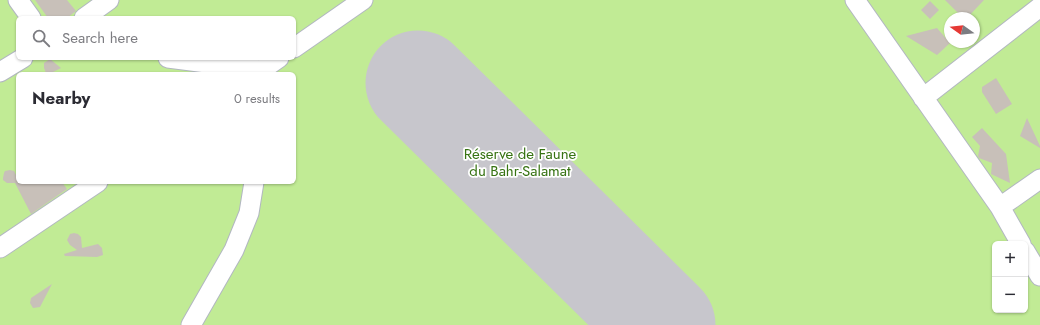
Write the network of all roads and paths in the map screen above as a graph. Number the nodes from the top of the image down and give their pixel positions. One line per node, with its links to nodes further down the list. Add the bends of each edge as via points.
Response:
1 (18, 0): 6 (street)
2 (109, 0): 7 (street)
3 (363, 0): 8 (street)
4 (855, 0): 15 (street)
5 (1040, 7): 15 (street)
6 (30, 16)
7 (87, 16)
8 (296, 47)
9 (20, 60): 12 (street)
10 (180, 60): 13 (street)
11 (276, 60): 14 (street)
12 (0, 72)
13 (253, 72)
14 (260, 72)
15 (923, 98): 19 (street)
16 (1040, 179): 19 (street)
17 (95, 184): 21 (street)
18 (254, 184): 24 (street, via 249,214 234,250)
19 (1000, 207): 20 (street)
20 (1019, 241)
21 (0, 248)
22 (1028, 256): 23 (street)
23 (1040, 276)
24 (191, 325)

